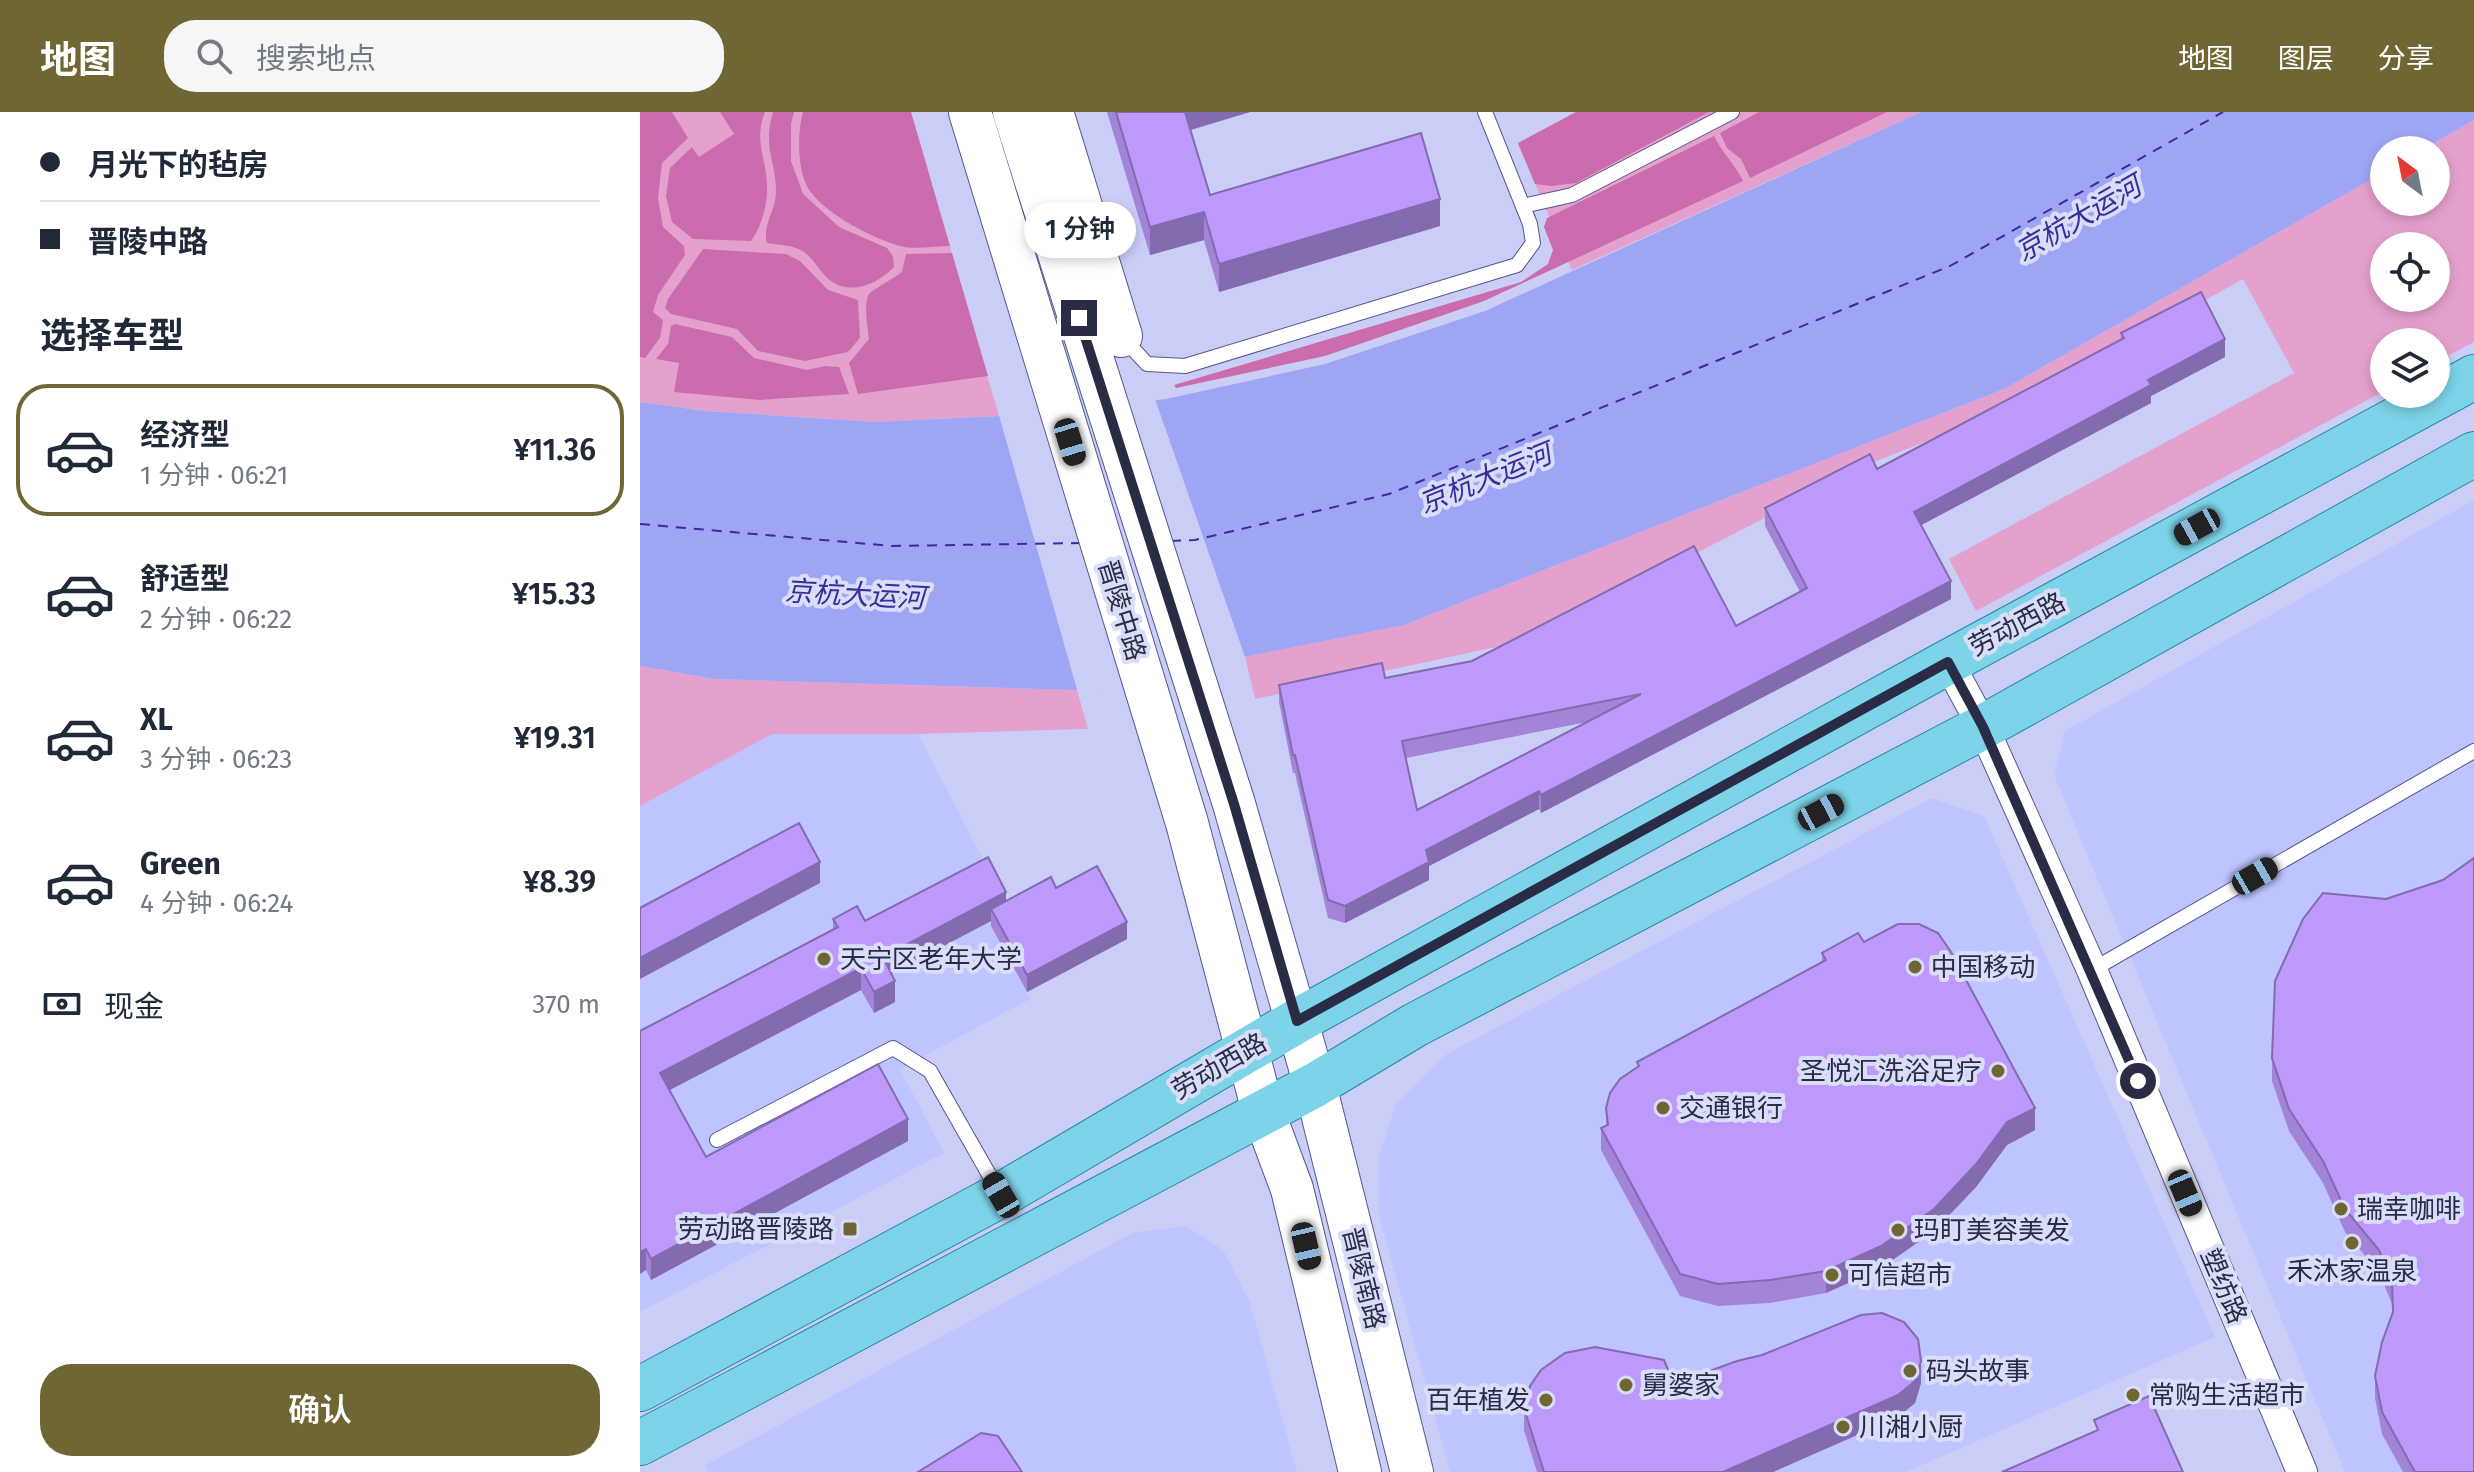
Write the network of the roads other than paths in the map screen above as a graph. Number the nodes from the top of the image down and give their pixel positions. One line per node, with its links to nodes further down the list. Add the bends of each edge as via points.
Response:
1 (970, 112): 15 (main road, 晋陵中路, via 1187,823)
2 (1014, 112): 7 (main road, 晋陵中路)
3 (1052, 112): 7 (main road)
4 (1485, 112): 6 (lane)
5 (1732, 112): 6 (lane, via 1572,195)
6 (1523, 206): 7 (lane, via 1533,243 1517,265 1185,366 1147,364)
7 (1105, 341): 14 (main road, 晋陵中路)
8 (2474, 377): 10 (main road, 劳动西路)
9 (2474, 454): 11 (main road)
10 (1948, 662): 11 (street, 塑纺路); 14 (main road, 劳动西路)
11 (1983, 727): 13 (street, 塑纺路); 16 (main road, via 1415,1025)
12 (2474, 751): 13 (lane)
13 (2092, 970): 24 (street, 塑纺路)
14 (1297, 1021): 15 (main road, 劳动西路); 16 (main road, 晋陵中路)
15 (1245, 1050): 17 (main road, 晋陵中路); 19 (main road, 劳动西路)
16 (1315, 1085): 17 (main road); 23 (main road, 晋陵南路)
17 (1263, 1111): 21 (main road); 22 (main road, 晋陵南路, via 1292,1189)
18 (717, 1140): 19 (lane, via 893,1048 930,1071)
19 (1001, 1195): 20 (main road, 劳动西路)
20 (640, 1389)
21 (640, 1443)
22 (1360, 1472)
23 (1412, 1472)
24 (2302, 1472)

